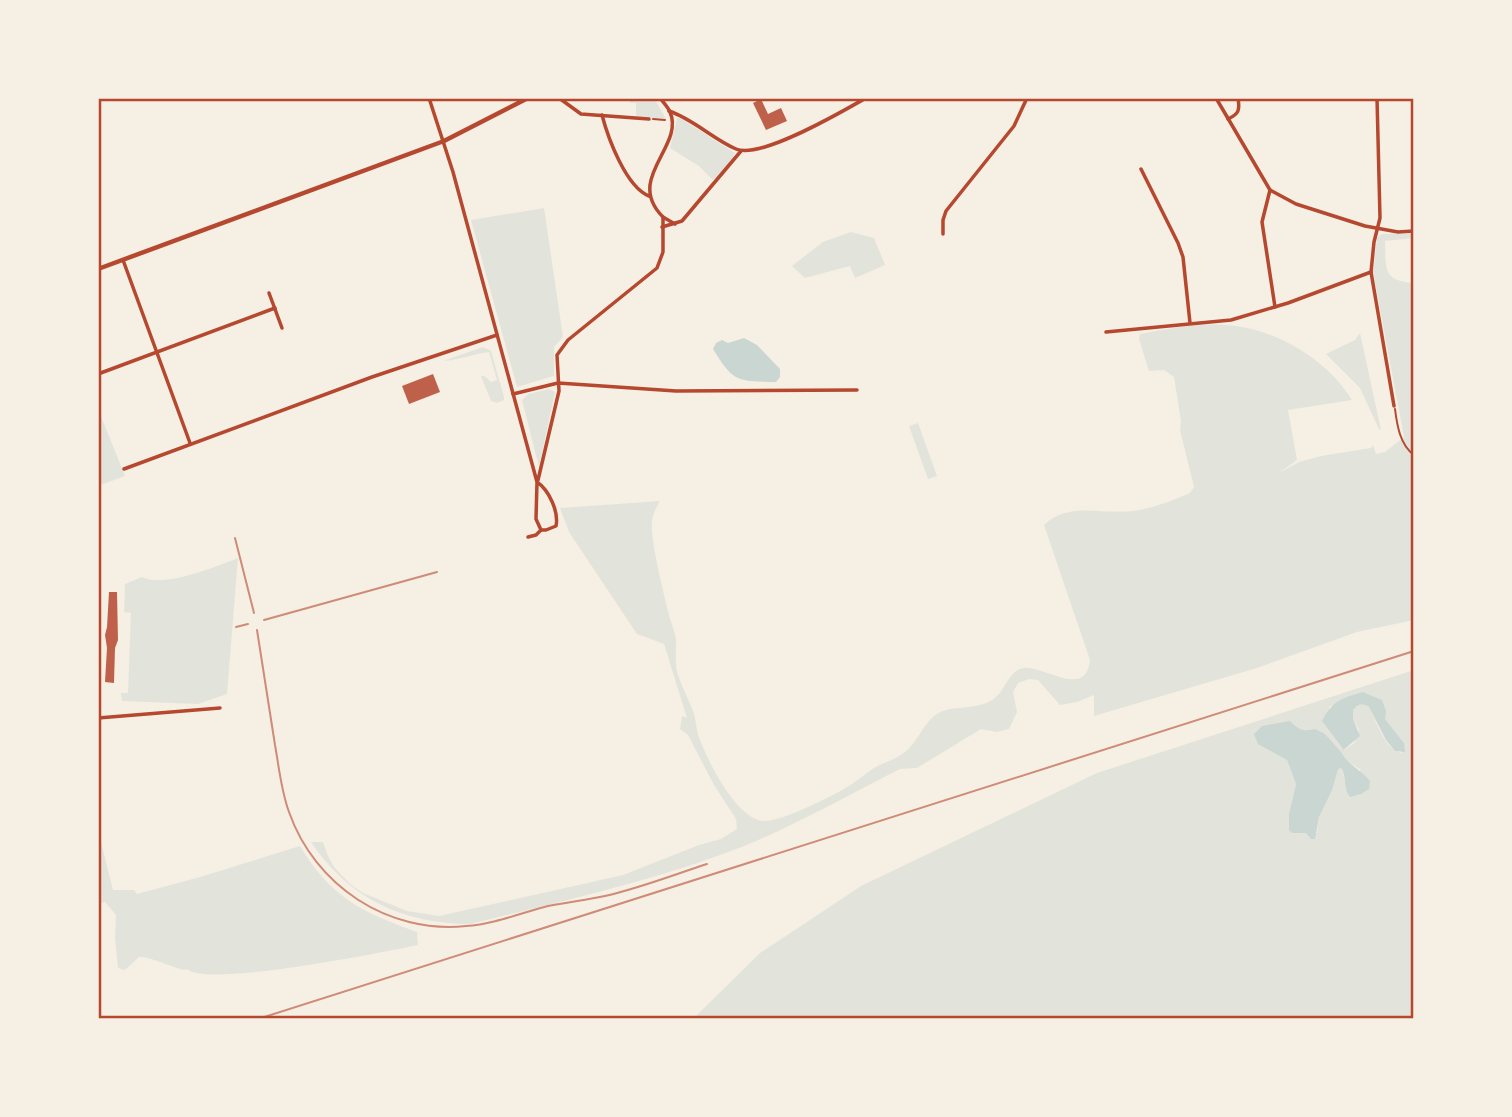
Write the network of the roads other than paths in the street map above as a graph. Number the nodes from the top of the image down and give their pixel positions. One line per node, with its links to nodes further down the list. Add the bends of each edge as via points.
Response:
1 (429, 98): 14 (street)
2 (528, 98): 14 (street)
3 (559, 98): 11 (street, via 581,114)
4 (660, 98): 10 (street)
5 (866, 98): 15 (street, via 758,150)
6 (1027, 98): 24 (street, via 1014,126 946,211)
7 (1216, 98): 13 (street)
8 (1238, 98): 13 (street, via 1240,109)
9 (1377, 98): 22 (street)
10 (669, 111): 15 (street); 18 (street, via 671,126)
11 (602, 115): 12 (street); 18 (street, via 624,171)
12 (649, 119)
13 (1228, 120): 17 (street)
14 (444, 141): 25 (street); 34 (street)
15 (741, 151): 20 (street)
16 (1141, 169): 31 (street, via 1183,257)
17 (1270, 190): 22 (street, via 1296,204); 29 (street, via 1262,222)
18 (649, 196): 19 (street)
19 (663, 217): 20 (street); 21 (street)
20 (675, 224): 21 (street)
21 (663, 228): 37 (street, via 657,268 564,343 557,355)
22 (1378, 229): 23 (street); 27 (street)
23 (1414, 230)
24 (943, 234)
25 (123, 260): 26 (street); 35 (street)
26 (98, 269)
27 (1371, 272): 29 (street); 40 (street)
28 (269, 293): 30 (street)
29 (1275, 307): 31 (street, via 1231,320)
30 (275, 308): 32 (street); 35 (street)
31 (1190, 323): 33 (street)
32 (282, 328)
33 (1106, 332)
34 (497, 335): 39 (street); 41 (street)
35 (157, 352): 36 (street); 41 (street)
36 (98, 374)
37 (558, 383): 38 (street, via 676,391); 39 (street); 43 (street)
38 (857, 390)
39 (513, 394): 43 (street)
40 (1394, 405)
41 (190, 443): 42 (street)
42 (124, 469)
43 (537, 482): 44 (street, via 536,519); 44 (street, via 544,487 557,519 556,526)
44 (541, 530): 45 (street)
45 (528, 537)
46 (220, 708): 47 (street)
47 (98, 718)

